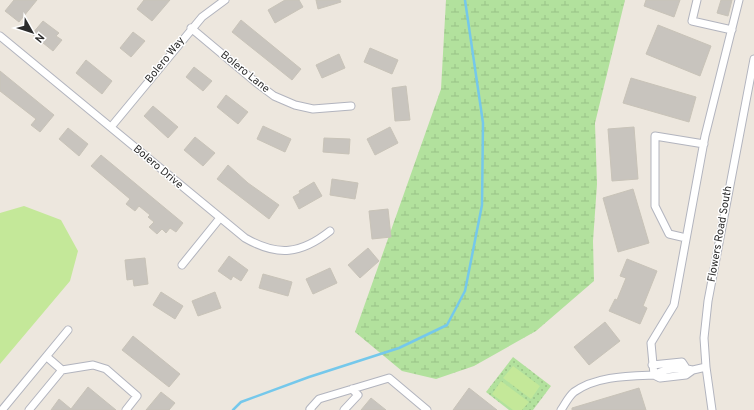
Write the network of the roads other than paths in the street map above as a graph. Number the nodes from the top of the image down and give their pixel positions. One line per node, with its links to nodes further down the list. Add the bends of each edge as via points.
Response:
1 (225, 0): 4 (street, Bolero Way)
2 (697, 0): 5 (street, via 692,21)
3 (739, 0): 5 (street)
4 (191, 28): 8 (street, Bolero Lane, via 274,96 313,109); 9 (street, Bolero Way)
5 (732, 30): 10 (street)
6 (0, 36): 9 (street, Bolero Drive)
7 (754, 59): 18 (street, Flowers Road South, via 708,300 704,338)
8 (351, 106)
9 (111, 127): 11 (street, Bolero Drive)
10 (704, 144): 13 (street); 13 (street, via 655,136 655,206 669,234)
11 (220, 218): 12 (street, Bolero Drive, via 245,238 272,250 296,250 310,245); 14 (street)
12 (330, 231)
13 (686, 238): 17 (street, via 674,305 651,343)
14 (182, 265)
15 (68, 330): 16 (street)
16 (47, 357): 20 (street); 23 (street)
17 (652, 365): 19 (street, via 682,362); 21 (street)
18 (706, 367): 19 (street); 30 (street, Flowers Road South)
19 (690, 369): 21 (street, via 658,371)
20 (62, 370): 24 (street); 25 (street, via 93,365 106,369 137,396)
21 (654, 375): 29 (street, via 624,377 589,384 573,393)
22 (352, 389): 26 (street, via 319,400); 27 (street, via 358,395); 28 (street, via 389,378)
23 (2, 410)
24 (29, 410)
25 (126, 410)
26 (311, 410)
27 (344, 410)
28 (427, 410)
29 (561, 410)
30 (712, 410)

